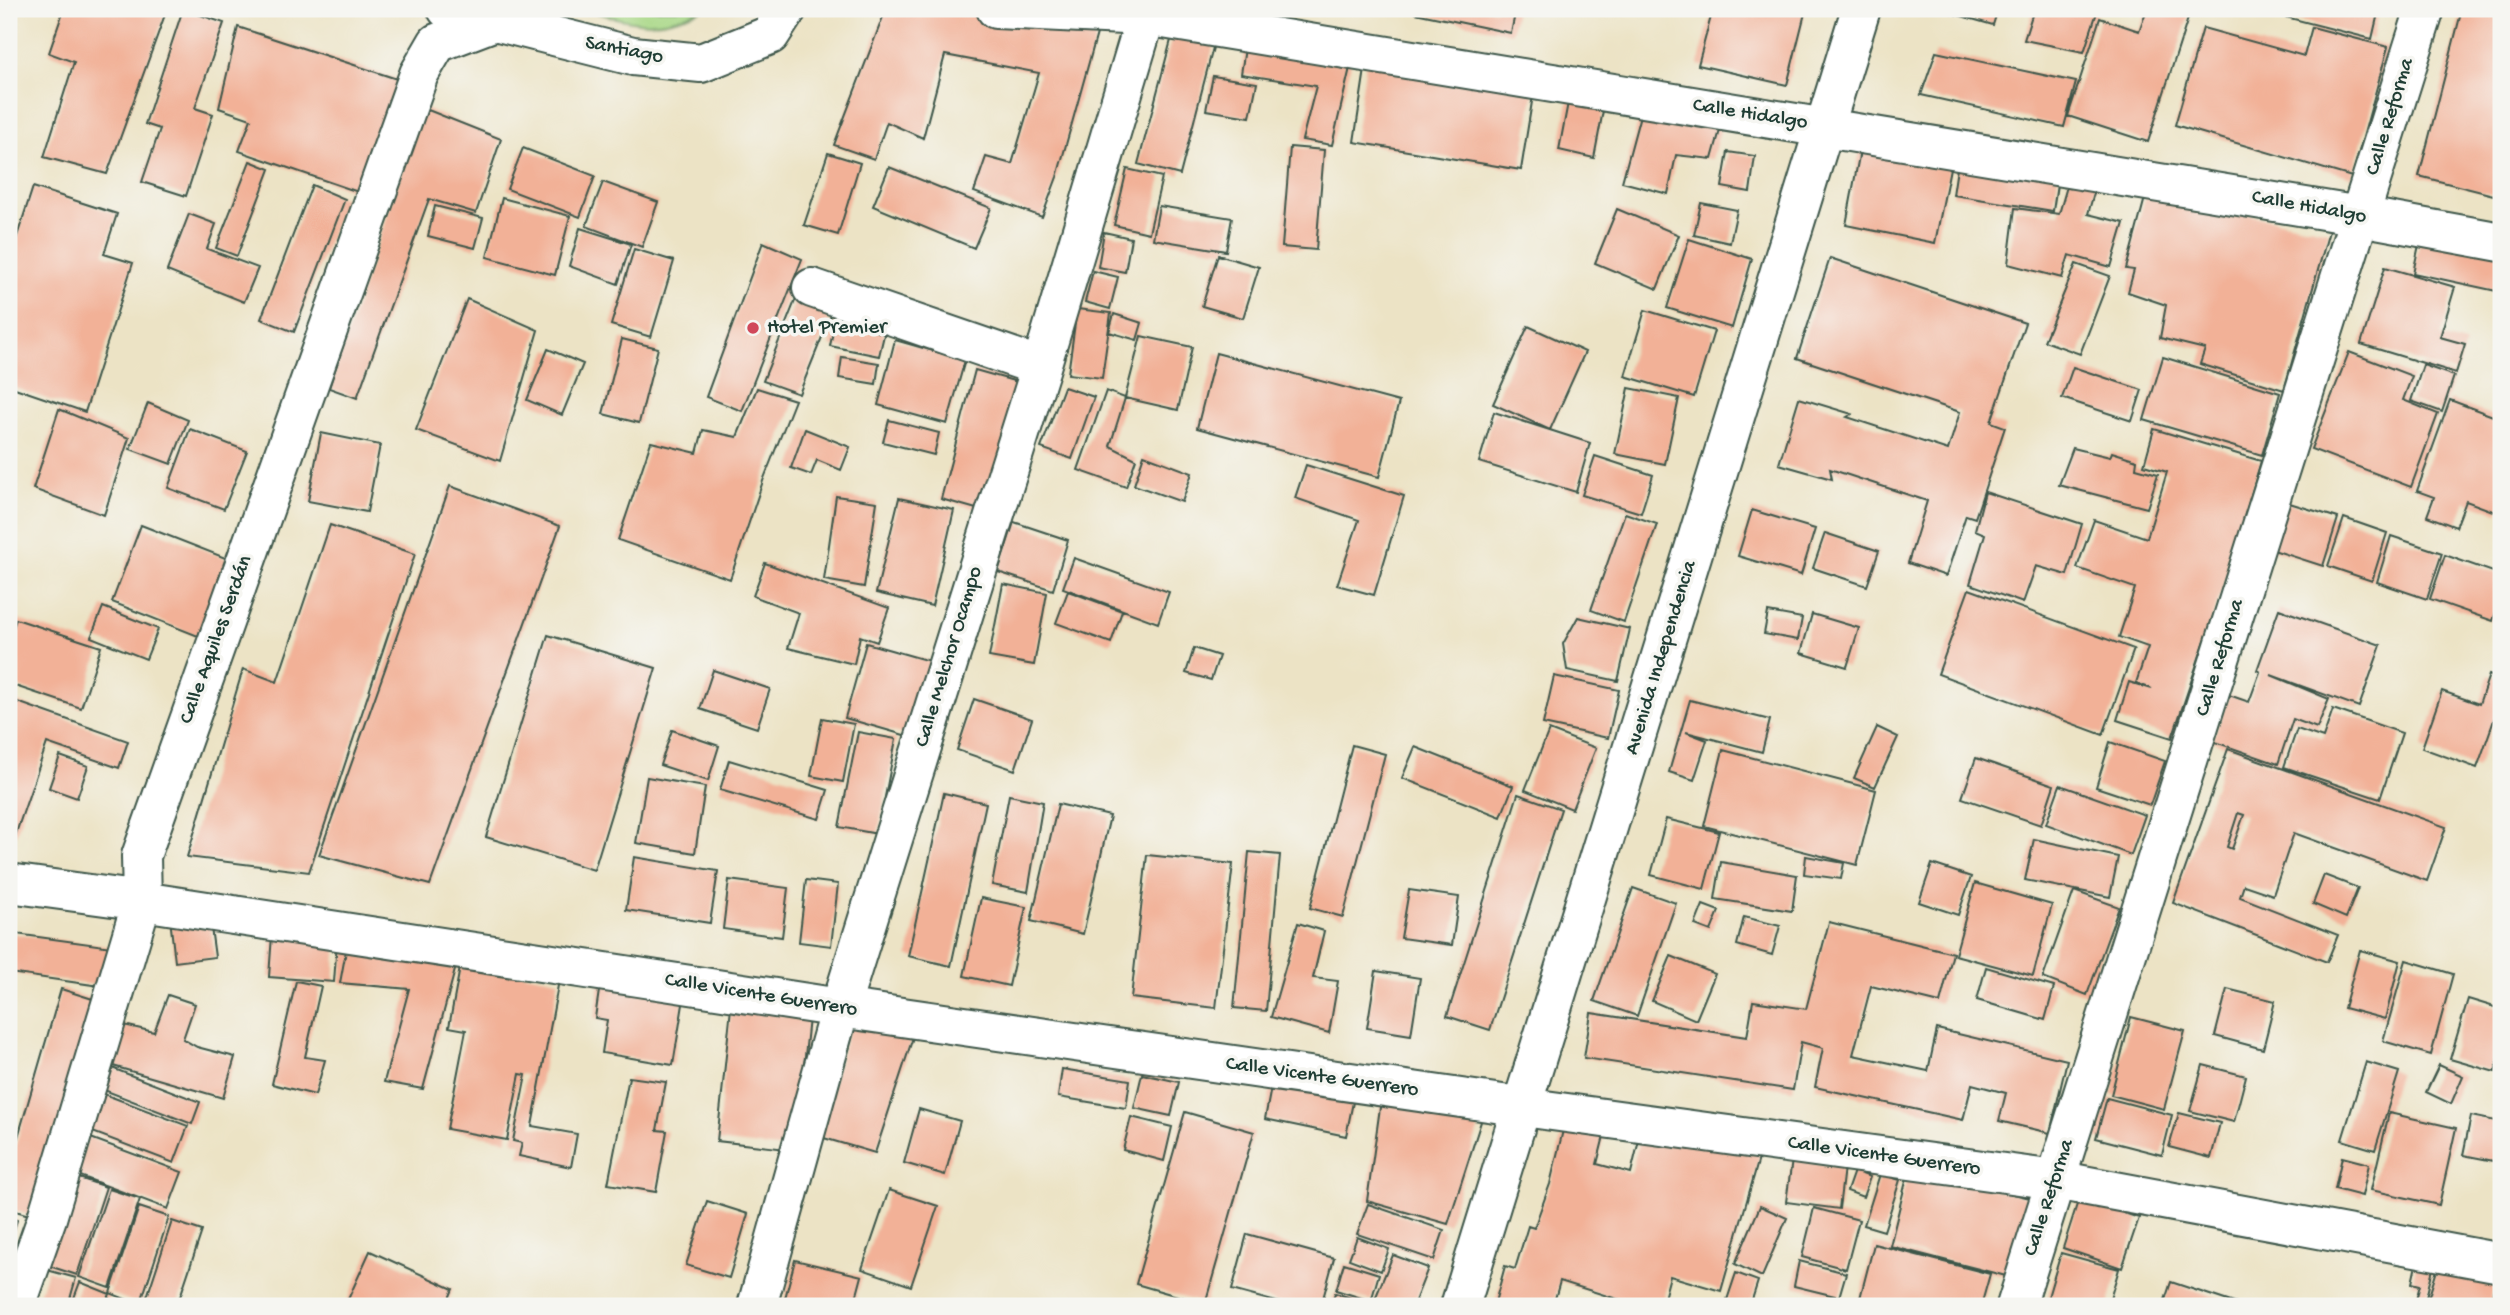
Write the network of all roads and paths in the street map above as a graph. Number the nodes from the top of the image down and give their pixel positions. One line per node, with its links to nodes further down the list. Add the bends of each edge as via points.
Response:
1 (447, 9): 7 (street, Santiago)
2 (786, 9): 7 (street, Santiago, via 770,35 701,63 633,56)
3 (996, 9): 6 (street, Calle Hidalgo)
4 (1861, 9): 8 (street, Avenida Independencia)
5 (2425, 9): 9 (street, Calle Reforma)
6 (1146, 12): 8 (street, Calle Hidalgo); 12 (street, Calle Melchor Ocampo)
7 (495, 22): 14 (street, Calle Aquiles Serdán, via 437,43 419,74 141,856)
8 (1826, 128): 9 (street, Calle Hidalgo); 16 (street, Avenida Independencia)
9 (2360, 216): 10 (street, Calle Hidalgo); 17 (street, Calle Reforma)
10 (2501, 242)
11 (812, 288): 12 (street)
12 (1041, 367): 15 (street, Calle Melchor Ocampo)
13 (9, 883): 14 (street, Calle Vicente Guerrero)
14 (142, 901): 15 (street, Calle Vicente Guerrero); 19 (street, Calle Aquiles Serdán)
15 (840, 1008): 16 (street, Calle Vicente Guerrero); 20 (street, Calle Melchor Ocampo)
16 (1523, 1107): 17 (street, Calle Vicente Guerrero); 21 (street, Avenida Independencia)
17 (2056, 1180): 18 (street, Calle Vicente Guerrero); 22 (street, Calle Reforma)
18 (2501, 1263)
19 (16, 1306)
20 (757, 1306)
21 (1460, 1306)
22 (2016, 1306)

